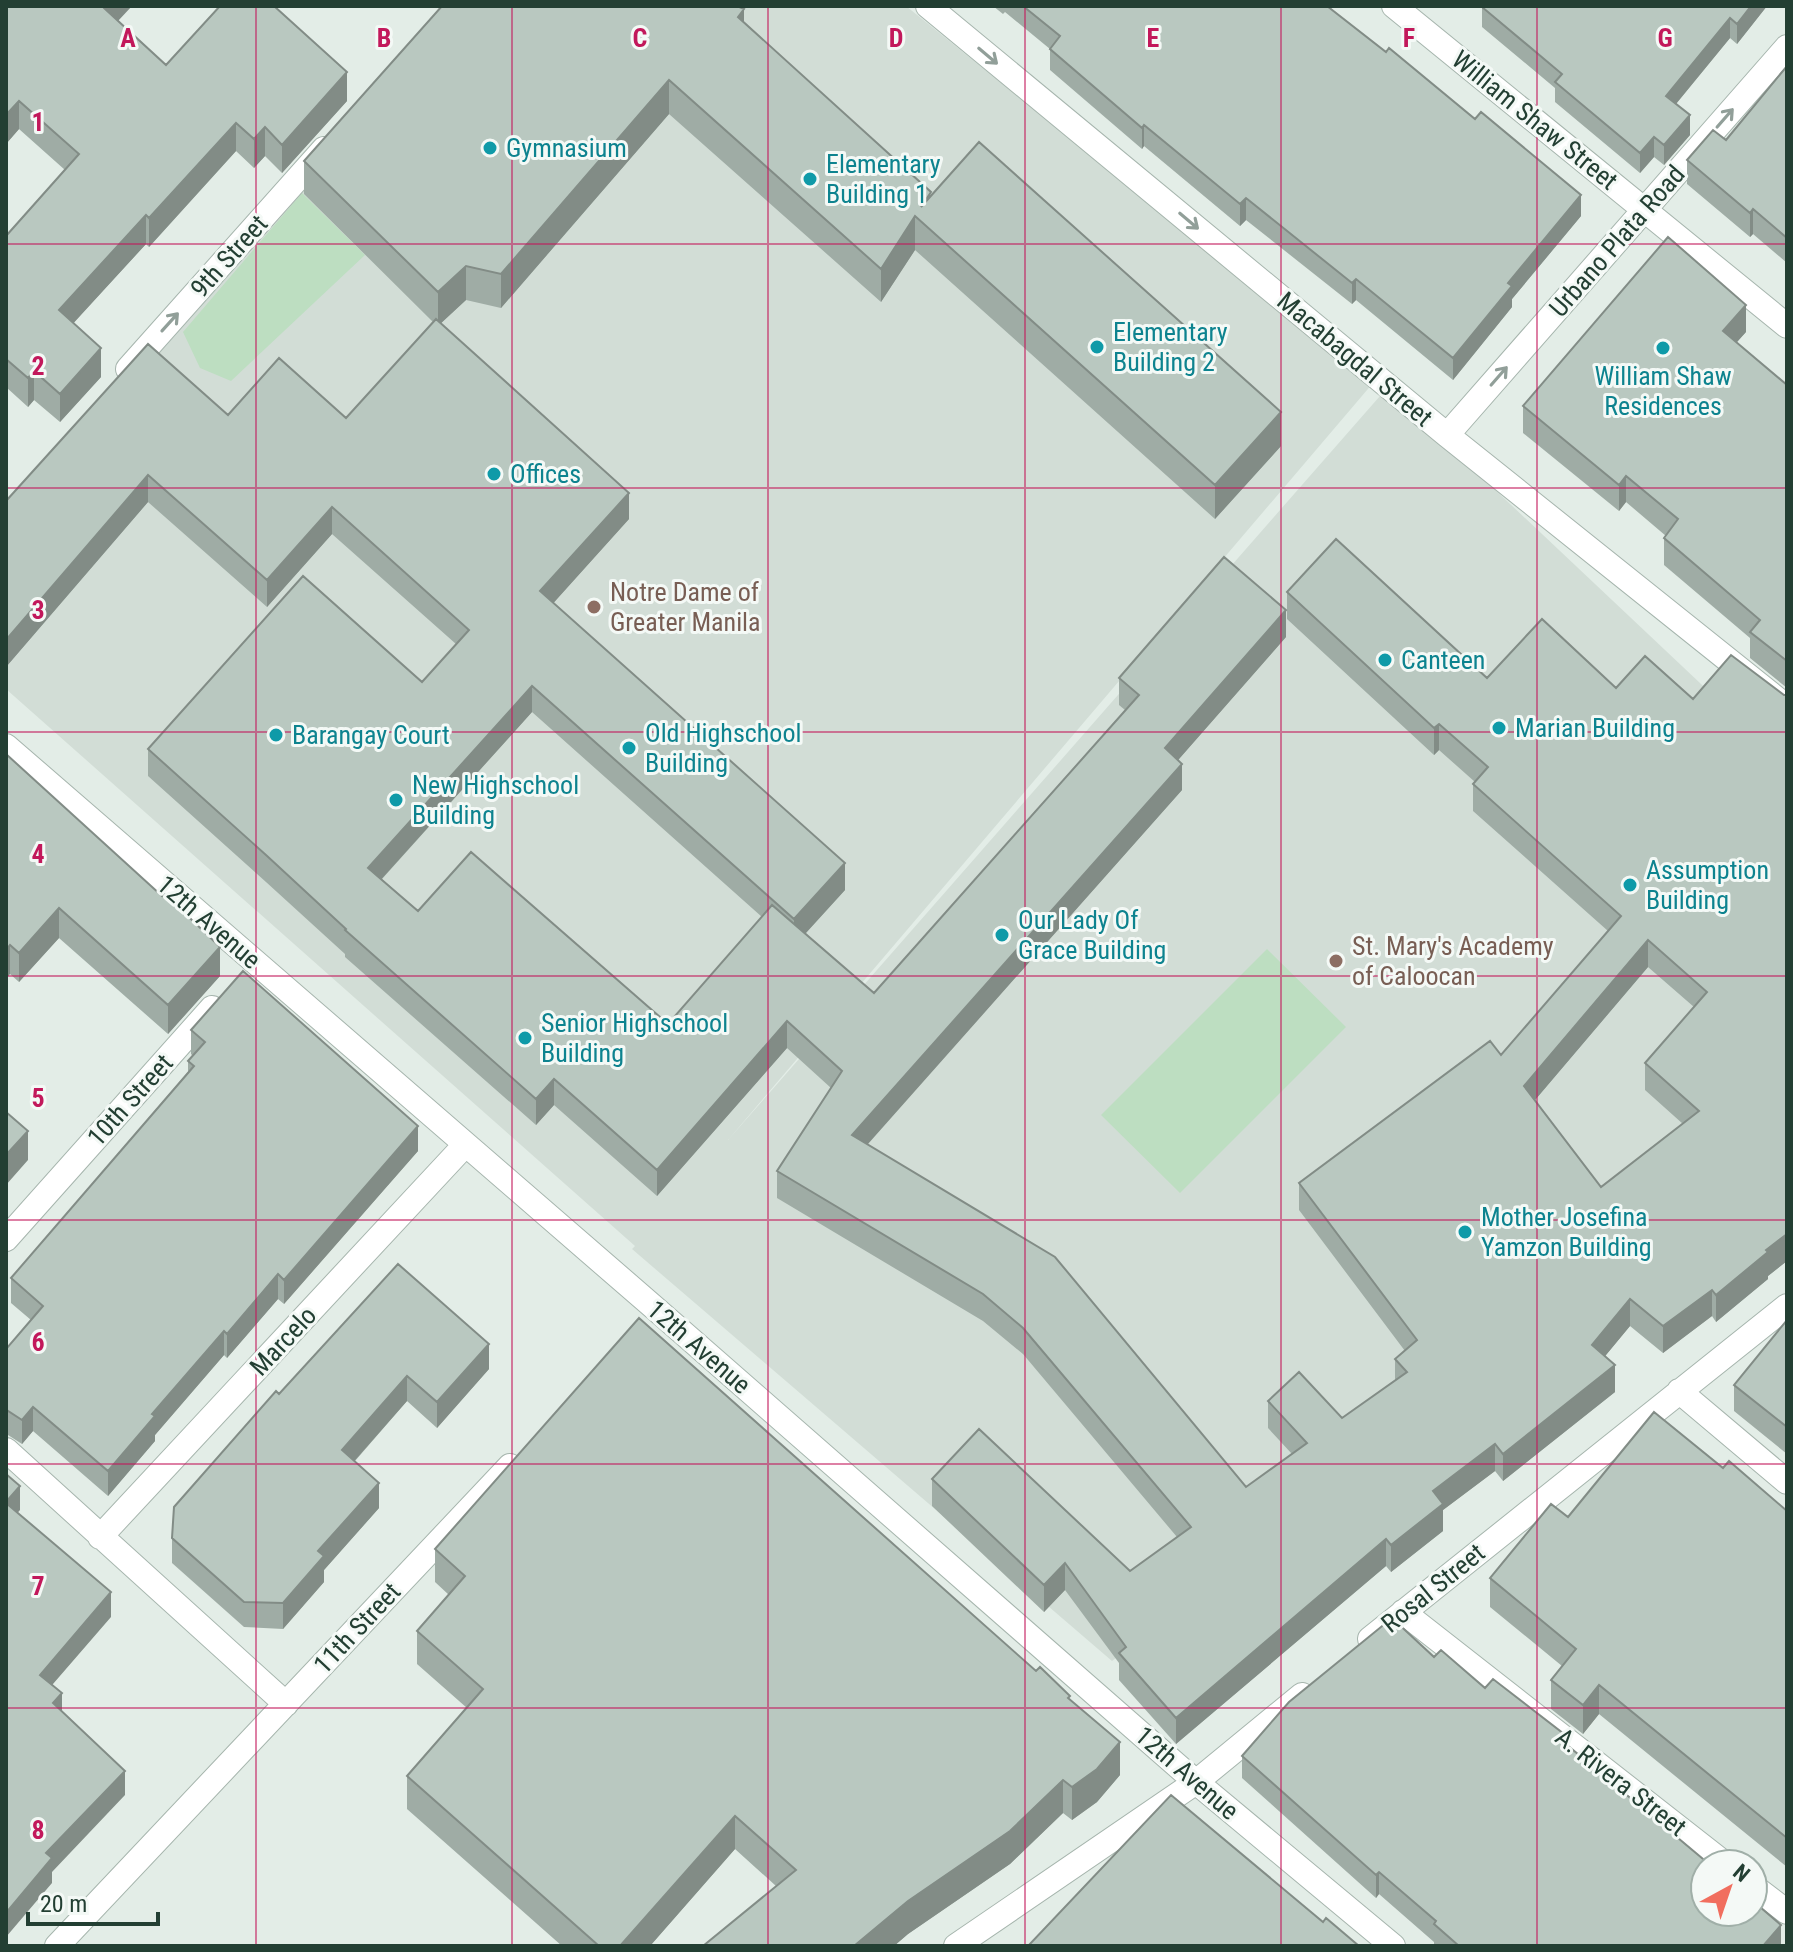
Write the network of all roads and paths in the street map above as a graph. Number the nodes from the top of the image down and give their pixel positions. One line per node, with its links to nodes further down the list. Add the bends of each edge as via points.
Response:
1 (928, 6): 8 (street, Macabagdal Street, one-way to 8)
2 (1394, 6): 5 (street, William Shaw Street)
3 (1787, 47): 5 (street, Urbano Plata Road, one-way to 3)
4 (335, 137): 7 (street, 9th Street, one-way to 4)
5 (1645, 209): 6 (street, William Shaw Street); 8 (street, Urbano Plata Road, one-way to 5)
6 (1787, 326)
7 (112, 386)
8 (1447, 435): 9 (street, Macabagdal Street)
9 (1787, 707)
10 (6, 746): 11 (street, 12th Avenue)
11 (242, 974): 12 (street, 12th Avenue); 13 (street, 10th Street)
12 (465, 1145): 19 (street, Marcelo); 24 (street, 12th Avenue, via 652,1315)
13 (6, 1239)
14 (1787, 1306): 15 (street, Rosal Street)
15 (1679, 1391): 18 (street); 20 (street, Rosal Street)
16 (526, 1449): 23 (street, 11th Street)
17 (6, 1450): 19 (street)
18 (1787, 1482)
19 (100, 1537): 23 (street)
20 (1403, 1612): 21 (street, Rosal Street); 25 (street, A. Rivera Street)
21 (1354, 1652)
22 (1318, 1682): 24 (street)
23 (286, 1704): 28 (street, 11th Street)
24 (1196, 1782): 29 (street); 30 (street, 12th Avenue)
25 (1705, 1848)
26 (1769, 1898): 27 (street)
27 (1787, 1912)
28 (57, 1946)
29 (956, 1946)
30 (1393, 1946)

